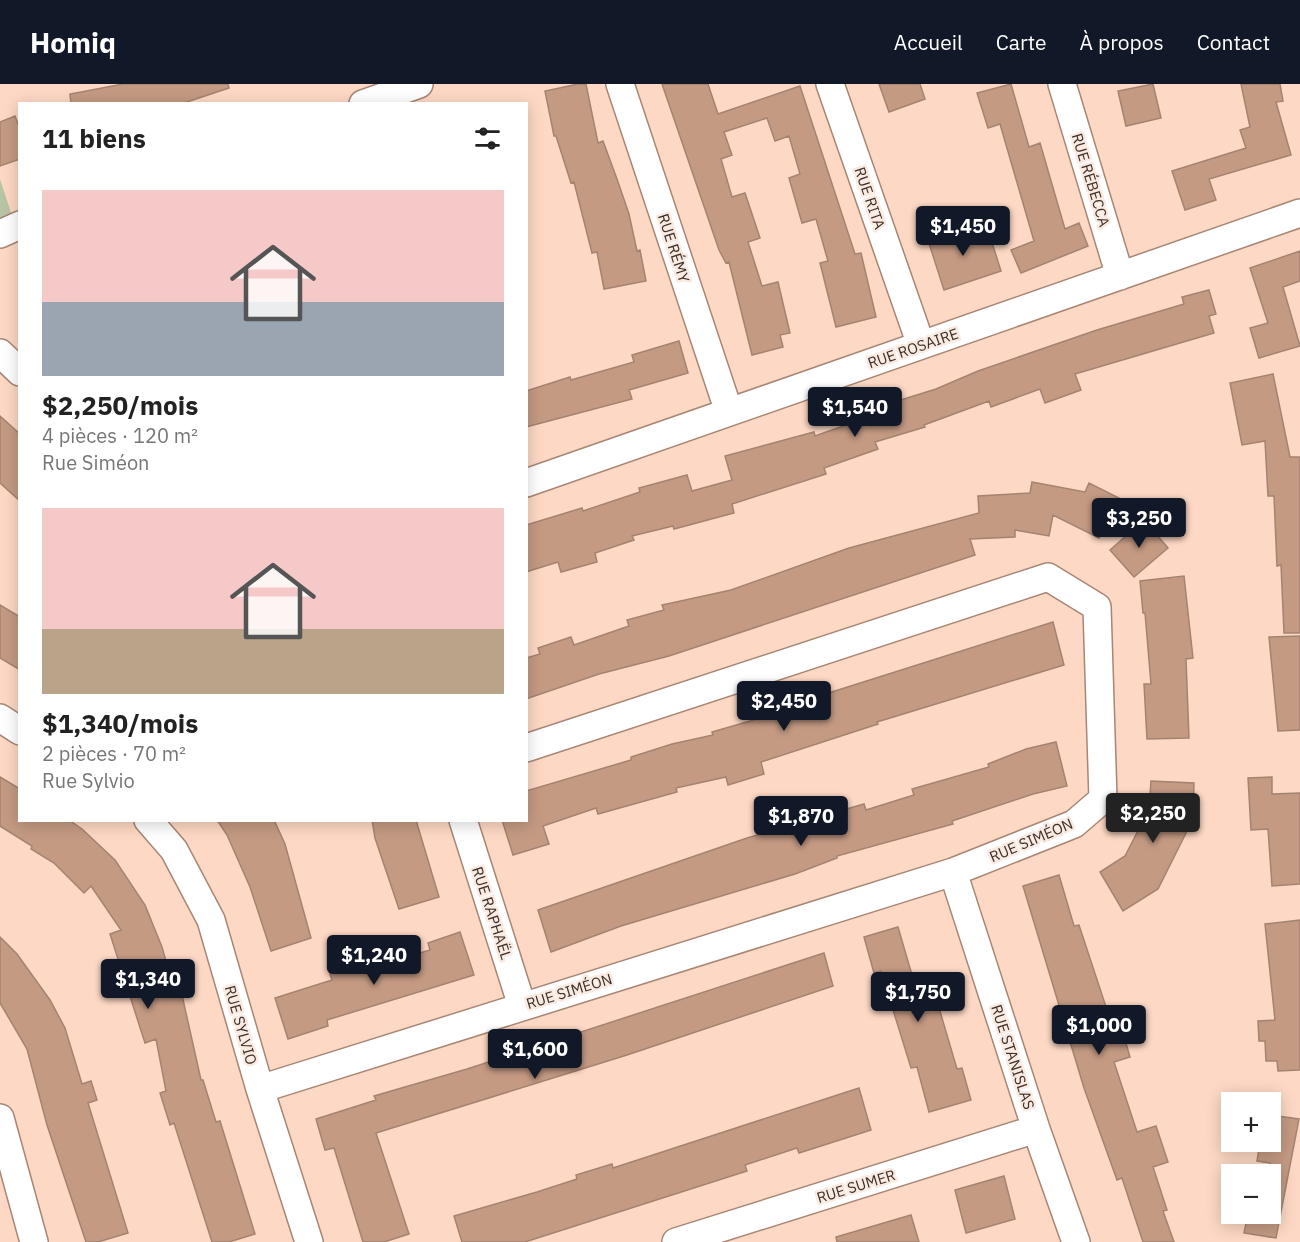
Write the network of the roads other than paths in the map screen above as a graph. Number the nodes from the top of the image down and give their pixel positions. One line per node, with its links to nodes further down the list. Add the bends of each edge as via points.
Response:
1 (419, 84): 5 (street)
2 (620, 84): 13 (street, RUE RÉMY)
3 (830, 84): 10 (street, RUE RITA)
4 (1062, 84): 9 (street, RUE RÉBECCA)
5 (369, 102)
6 (1300, 213): 9 (street, RUE ROSAIRE)
7 (18, 226): 8 (street)
8 (0, 234)
9 (1120, 276): 10 (street, RUE ROSAIRE)
10 (921, 345): 13 (street, RUE ROSAIRE)
11 (0, 354): 12 (street)
12 (18, 370)
13 (729, 412): 14 (street, RUE ROSAIRE)
14 (528, 482)
15 (0, 718): 16 (street)
16 (18, 730)
17 (528, 747): 20 (street, RUE SIMÉON, via 1048,577 1097,607 1103,798 1074,824)
18 (150, 822): 22 (street, RUE SYLVIO, via 174,850 211,920)
19 (464, 822): 21 (street, RUE RAPHAËL)
20 (953, 872): 21 (street, RUE SIMÉON); 24 (street, RUE STANISLAS)
21 (522, 1006): 22 (street, RUE SIMÉON)
22 (260, 1089): 26 (street, RUE SYLVIO)
23 (0, 1118): 25 (street)
24 (1036, 1130): 27 (street, RUE SUMER); 28 (street, RUE STANISLAS)
25 (34, 1242)
26 (309, 1242)
27 (676, 1242)
28 (1076, 1242)

